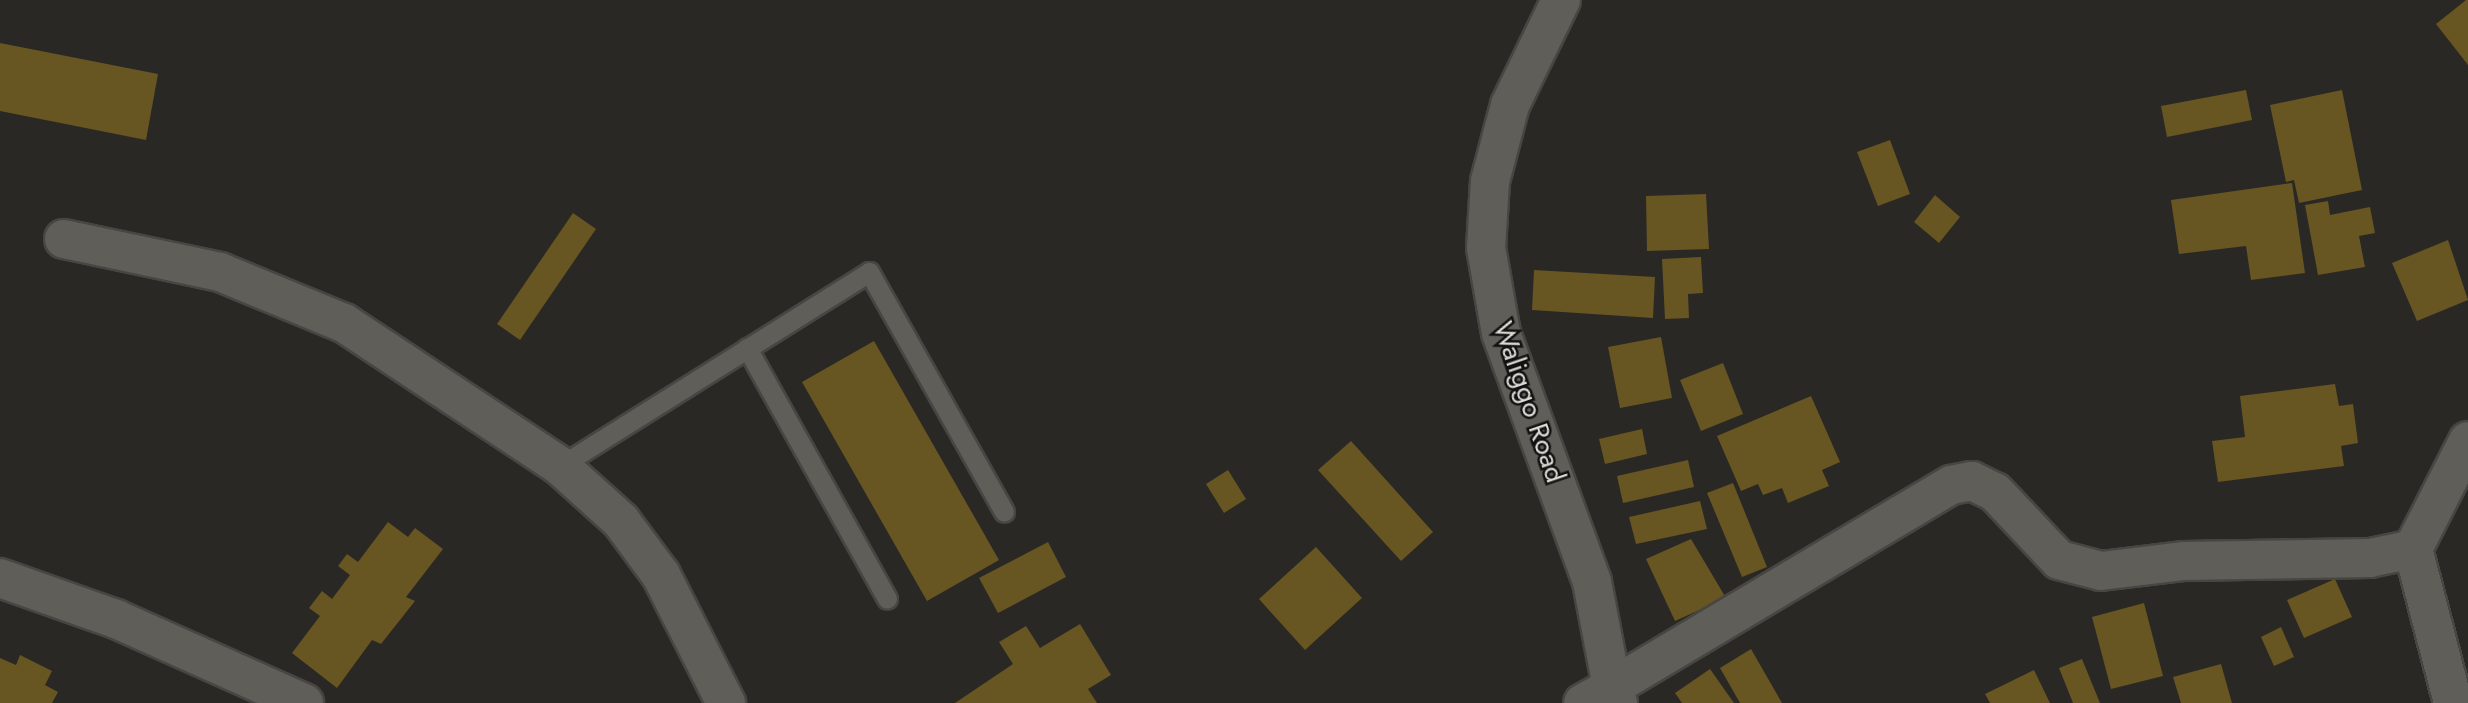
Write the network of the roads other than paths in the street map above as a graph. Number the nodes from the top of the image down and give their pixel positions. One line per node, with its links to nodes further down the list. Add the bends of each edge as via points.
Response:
1 (1561, 0): 10 (street, Waliggo Road, via 1510,105 1490,181 1486,248 1501,333 1592,582)
2 (64, 239): 5 (street, via 220,272 344,323)
3 (747, 348): 5 (lane); 6 (lane, via 869,272); 9 (lane)
4 (2468, 441): 7 (street)
5 (560, 466): 12 (street, via 621,521 661,575)
6 (1004, 512)
7 (2413, 549): 10 (street, via 2370,558 2184,561 2101,571 2059,560 1995,492 1972,481 1951,485); 13 (street)
8 (0, 578): 11 (street, via 116,619)
9 (887, 599)
10 (1604, 698)
11 (304, 703)
12 (726, 703)
13 (2453, 703)

